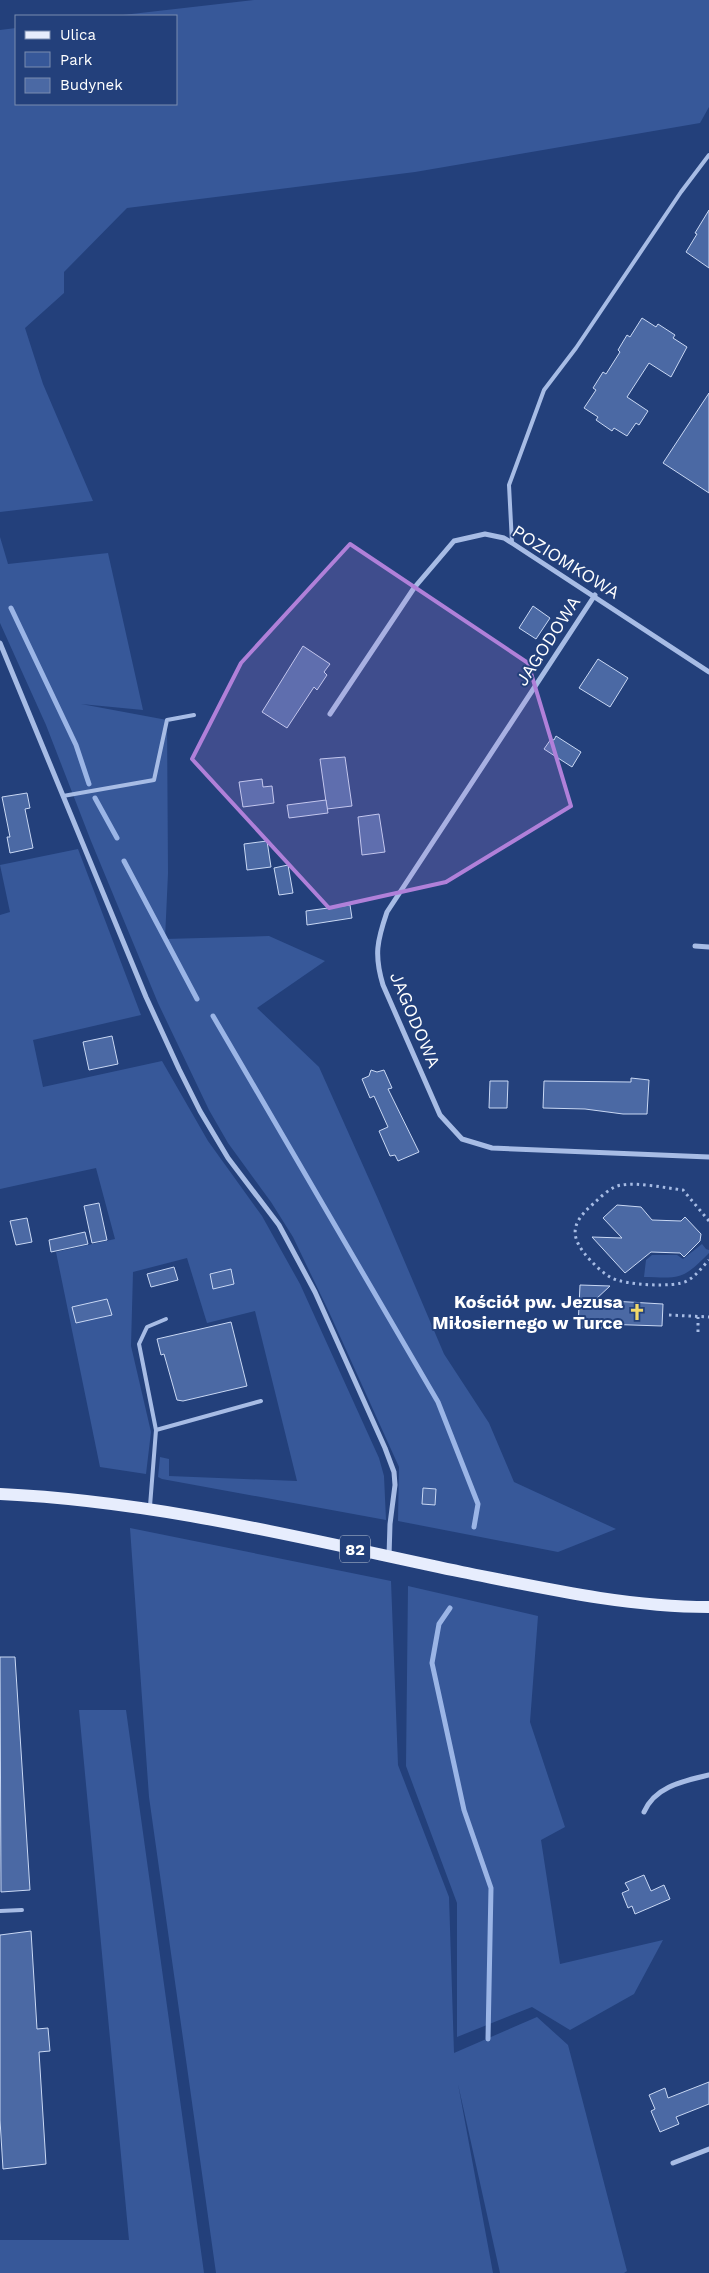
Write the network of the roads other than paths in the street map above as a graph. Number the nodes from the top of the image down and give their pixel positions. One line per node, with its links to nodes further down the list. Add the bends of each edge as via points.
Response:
1 (709, 155): 2 (lane, via 544,390 509,485)
2 (512, 543): 3 (street, POZIOMKOWA); 6 (street, POZIOMKOWA, via 486,534 454,541 414,588)
3 (595, 595): 5 (street, POZIOMKOWA); 11 (street, JAGODOWA, via 387,912 377,946 377,965 440,1115 462,1139 492,1148)
4 (0, 643): 8 (street)
5 (709, 672)
6 (330, 714)
7 (194, 715): 8 (lane, via 167,720 154,780)
8 (63, 796): 17 (street, via 179,1069 228,1158 280,1224 315,1292 385,1448 395,1485)
9 (695, 946): 10 (street)
10 (709, 947)
11 (709, 1157)
12 (166, 1319): 14 (lane, via 148,1327 139,1344)
13 (261, 1401): 14 (lane)
14 (156, 1430): 16 (lane)
15 (0, 1494): 16 (main road, 82)
16 (150, 1508): 17 (main road, 82, via 254,1526)
17 (389, 1556): 18 (main road, 82, via 607,1599)
18 (709, 1607)
19 (709, 1775): 20 (street, via 672,1785 648,1801)
20 (644, 1812)
21 (22, 1910): 22 (lane)
22 (0, 1911)
23 (709, 2149): 24 (street)
24 (673, 2163)

